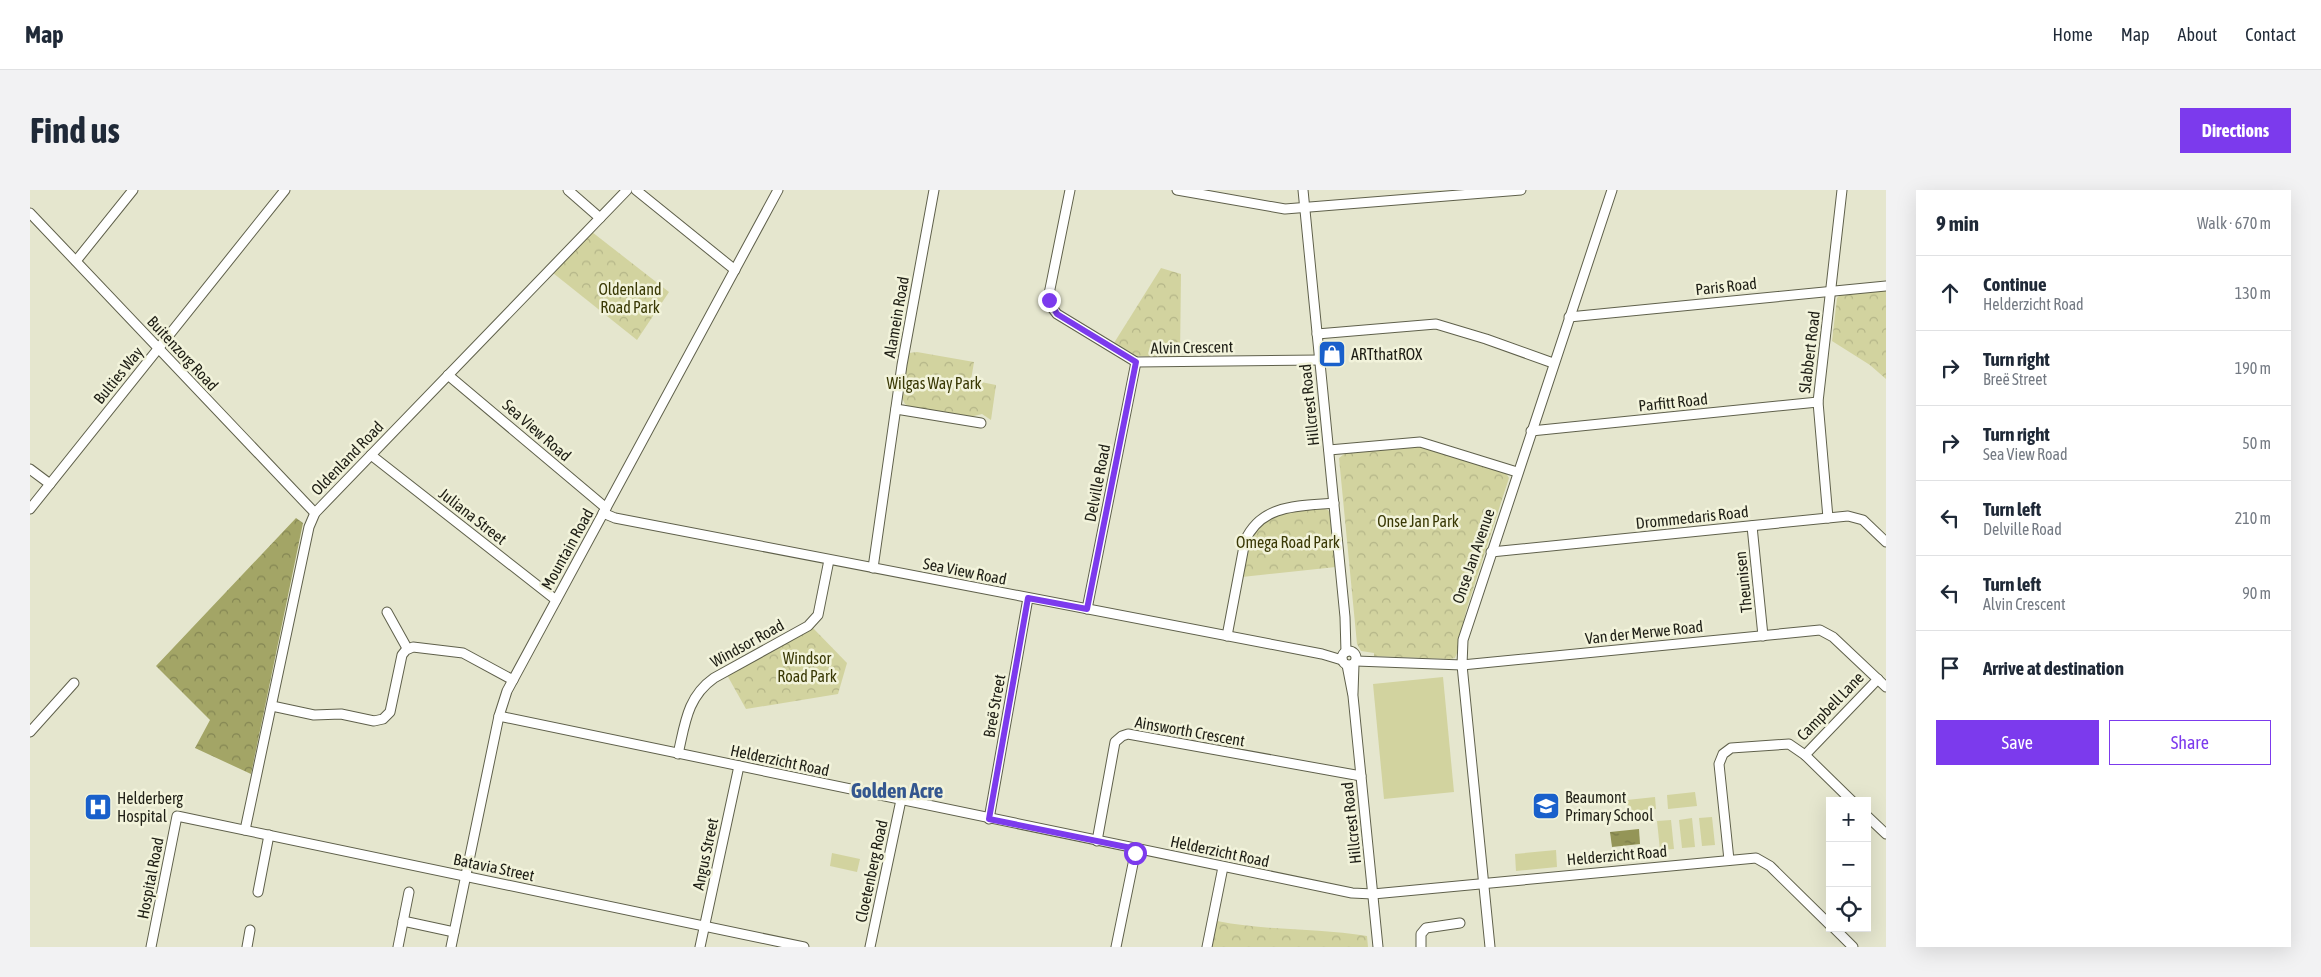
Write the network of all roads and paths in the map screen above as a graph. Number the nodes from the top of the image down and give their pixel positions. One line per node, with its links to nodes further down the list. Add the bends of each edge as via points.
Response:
1 (133, 190): 17 (street)
2 (285, 190): 23 (street, Bulties Way)
3 (568, 190): 16 (street)
4 (627, 190): 16 (street, Oldenland Road)
5 (636, 190): 18 (street)
6 (778, 190): 18 (street, Mountain Road)
7 (934, 190): 29 (street, Alamein Road)
8 (1070, 190): 25 (street, Alvin Crescent, via 1049,294 1050,305 1057,314)
9 (1177, 190): 14 (street, via 1270,207)
10 (1303, 190): 14 (street, Hillcrest Road)
11 (1521, 190): 14 (street)
12 (1612, 190): 21 (street, Onse Jan Avenue)
13 (1842, 190): 20 (street, Slabbert Road)
14 (1305, 208): 22 (street, Hillcrest Road)
15 (30, 213): 17 (street, Buitenzorg Road)
16 (600, 218): 27 (street, Oldenland Road)
17 (76, 261): 23 (street, Buitenzorg Road)
18 (735, 270): 39 (street, Mountain Road)
19 (1886, 286): 20 (street, Paris Road)
20 (1831, 290): 21 (street, Paris Road); 28 (street, Slabbert Road)
21 (1568, 317): 26 (street, Onse Jan Avenue)
22 (1317, 334): 24 (street, Hillcrest Road); 26 (street, via 1436,324)
23 (158, 349): 36 (street, Bulties Way); 40 (street, Buitenzorg Road)
24 (1320, 360): 25 (street, Alvin Crescent); 32 (street, Hillcrest Road)
25 (1136, 362): 49 (street, Delville Road)
26 (1553, 363): 31 (street, Onse Jan Avenue)
27 (448, 374): 33 (street, Oldenland Road); 39 (street, Sea View Road)
28 (1818, 402): 31 (street, Parfitt Road); 41 (street, Slabbert Road)
29 (896, 409): 30 (street); 46 (street, Alamein Road)
30 (981, 423)
31 (1531, 431): 35 (street, Onse Jan Avenue)
32 (1329, 450): 35 (street, via 1420,442); 37 (street, Hillcrest Road)
33 (371, 454): 40 (street, Oldenland Road); 48 (street, Juliana Street)
34 (30, 469): 36 (street)
35 (1517, 472): 44 (street, Onse Jan Avenue)
36 (50, 484): 38 (street, Bulties Way)
37 (1334, 503): 51 (street, via 1282,508 1262,518 1252,528 1245,540); 54 (street, Hillcrest Road)
38 (30, 509)
39 (605, 511): 45 (street, Sea View Road, via 624,520); 48 (street, Mountain Road)
40 (315, 513): 60 (street, Oldenland Road, via 308,527)
41 (1828, 518): 42 (street, Drommedaris Road); 43 (street, Drommedaris Road, via 1857,517)
42 (1752, 526): 44 (street, Drommedaris Road); 52 (street, Theunisen)
43 (1886, 542)
44 (1491, 552): 55 (street, Onse Jan Avenue, via 1465,628)
45 (829, 560): 46 (street, Sea View Road); 63 (street, Windsor Road, via 816,618 808,626 714,678 701,689 688,708)
46 (873, 568): 47 (street, Sea View Road)
47 (1028, 598): 49 (street, Sea View Road); 70 (street, Breë Street)
48 (556, 600): 57 (street, Mountain Road)
49 (1087, 609): 51 (street, Sea View Road)
50 (387, 612): 53 (street)
51 (1227, 636): 54 (street, Sea View Road)
52 (1763, 636): 55 (street, Van der Merwe Road); 56 (street, Van der Merwe Road, via 1815,630 1825,632)
53 (407, 648): 57 (street, via 464,653); 60 (street, via 402,655 390,712 383,720 341,714 314,715)
54 (1349, 658): 55 (street, Van der Merwe Road); 66 (street, Hillcrest Road)
55 (1462, 665): 80 (street, Onse Jan Avenue)
56 (1878, 679): 59 (street, Van der Merwe Road); 64 (street, Campbell Lane)
57 (513, 680): 61 (street, Mountain Road)
58 (74, 684): 62 (street)
59 (1886, 687)
60 (272, 706): 72 (street, Oldenland Road)
61 (499, 716): 63 (street, Helderzicht Road); 79 (street, Mountain Road)
62 (30, 732)
63 (678, 754): 65 (street, Helderzicht Road)
64 (1804, 754): 67 (street); 77 (street, via 1796,746 1781,743 1731,748 1723,754 1720,769)
65 (739, 766): 68 (street, Helderzicht Road); 87 (street, Angus Street)
66 (1361, 776): 75 (street, Ainsworth Crescent, via 1128,734 1115,742); 83 (street, Hillcrest Road)
67 (1848, 797)
68 (901, 800): 70 (street, Helderzicht Road); 97 (street, Cloetenberg Road)
69 (177, 816): 72 (street, Batavia Street); 91 (street, Hospital Road)
70 (989, 819): 75 (street, Helderzicht Road)
71 (1871, 820): 73 (street)
72 (245, 830): 74 (street, Batavia Street)
73 (1886, 834)
74 (269, 835): 79 (street, Batavia Street); 81 (street)
75 (1097, 841): 76 (street, Helderzicht Road)
76 (1136, 849): 78 (street, Helderzicht Road); 98 (street)
77 (1729, 860): 80 (street, Helderzicht Road); 84 (street, Helderzicht Road, via 1763,860)
78 (1224, 867): 83 (street, Helderzicht Road, via 1352,893); 99 (street)
79 (466, 877): 87 (street, Batavia Street); 89 (street, Mountain Road)
80 (1484, 882): 83 (street, Helderzicht Road); 102 (street, Onse Jan Avenue)
81 (258, 892)
82 (410, 892): 85 (street)
83 (1373, 894): 100 (street, Hillcrest Road)
84 (1826, 920)
85 (404, 921): 89 (street); 93 (street)
86 (1460, 923): 101 (street, via 1426,928 1421,934)
87 (704, 926): 95 (street, Angus Street); 96 (street, Batavia Street)
88 (250, 930): 92 (street)
89 (454, 932): 94 (street, Mountain Road)
90 (1838, 932): 103 (street)
91 (151, 947)
92 (247, 947)
93 (398, 947)
94 (451, 947)
95 (700, 947)
96 (804, 947)
97 (870, 947)
98 (1116, 947)
99 (1207, 947)
100 (1378, 947)
101 (1421, 947)
102 (1490, 947)
103 (1853, 947)

